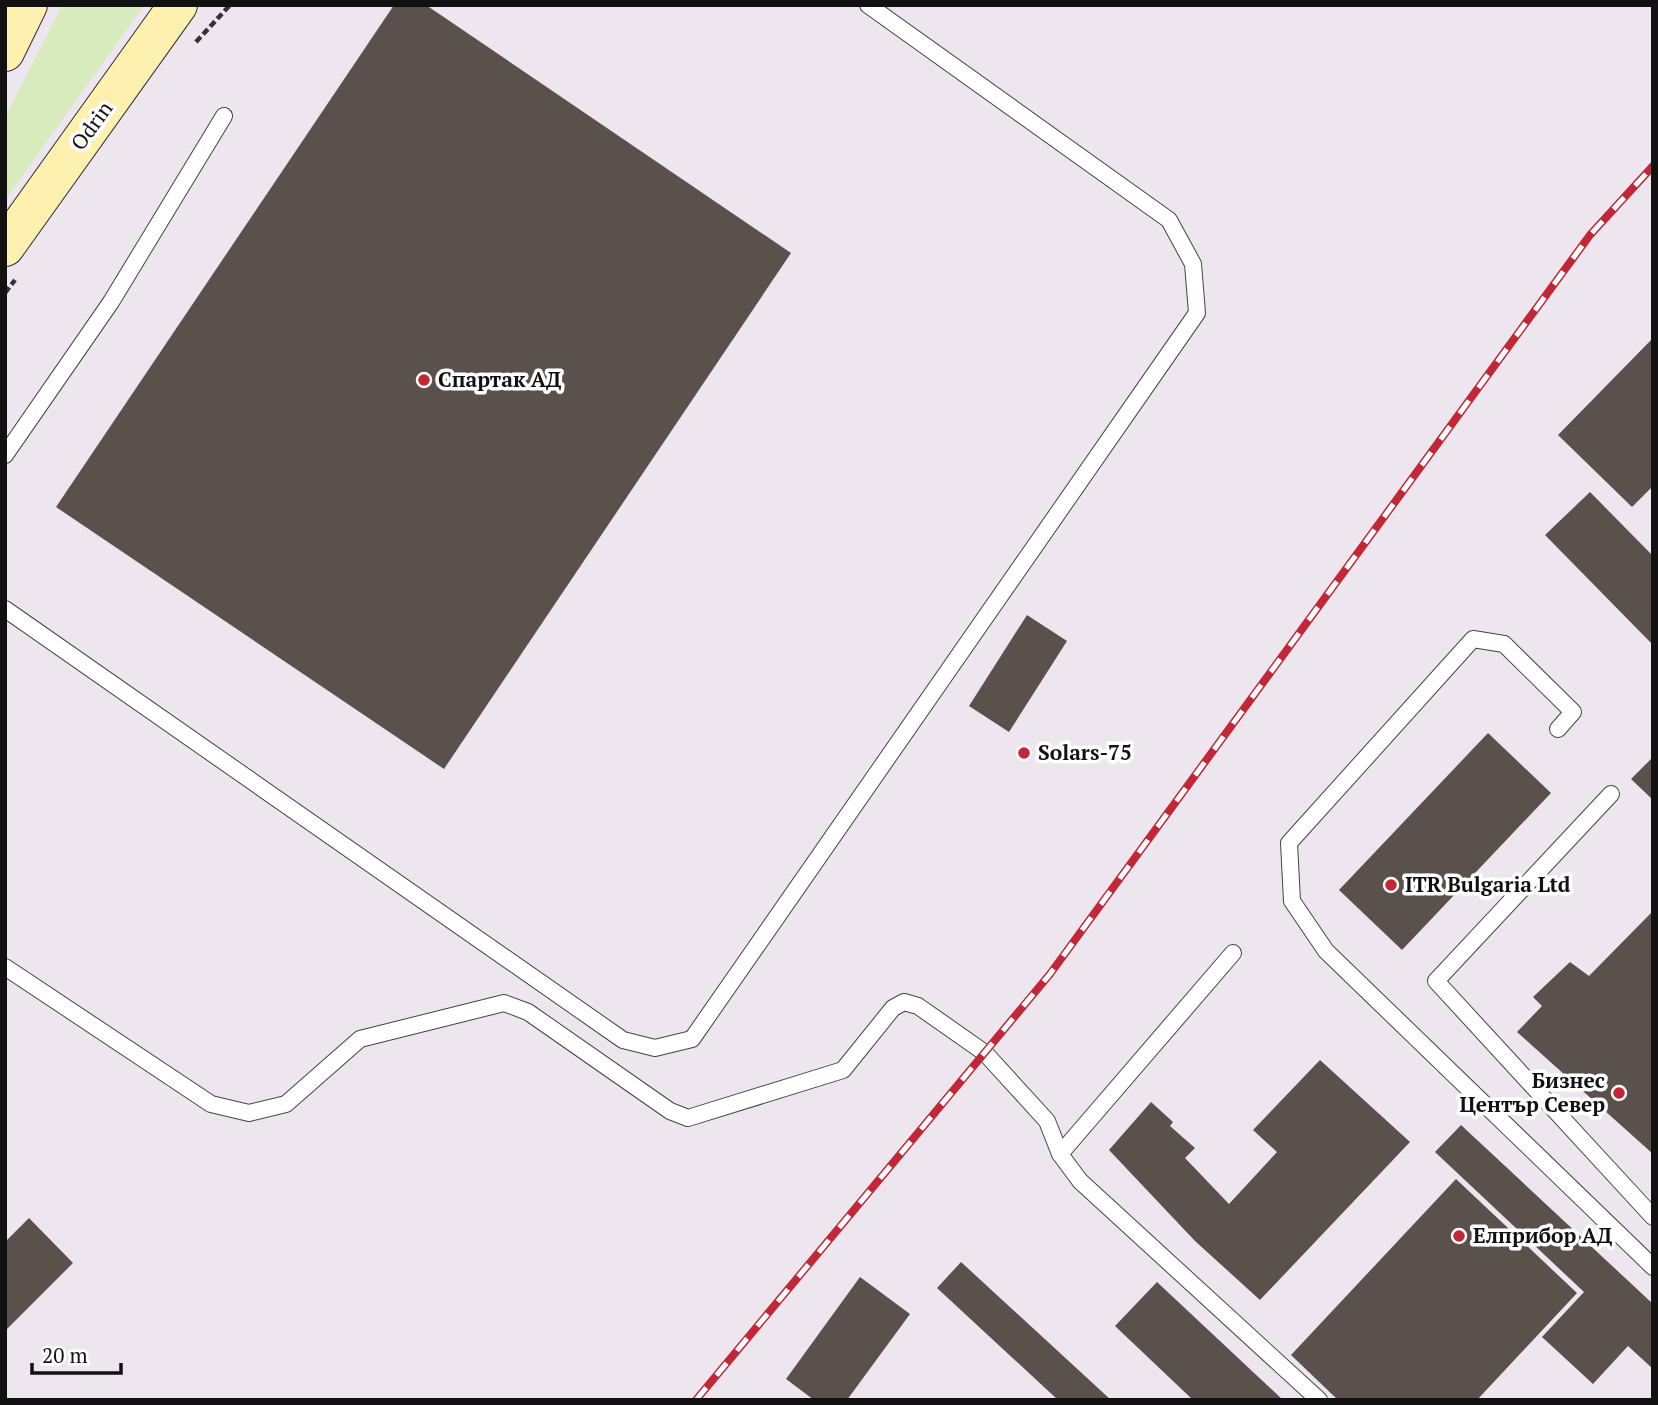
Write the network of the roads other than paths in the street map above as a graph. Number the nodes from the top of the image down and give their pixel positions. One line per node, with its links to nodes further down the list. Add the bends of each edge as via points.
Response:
1 (28, 5): 6 (main road)
2 (178, 5): 5 (main road, Odrin)
3 (196, 5): 5 (lane)
4 (868, 5): 10 (lane, via 1169,220 1193,264 1197,313 692,1039 655,1048 623,1040)
5 (151, 44): 8 (main road, Odrin)
6 (5, 52)
7 (224, 116): 9 (lane, via 111,302)
8 (5, 247)
9 (5, 455)
10 (5, 609)
11 (1558, 729): 17 (lane, via 1573,712 1504,644 1473,639 1289,843 1292,901 1326,951)
12 (1611, 794): 16 (lane, via 1436,981)
13 (1233, 953): 15 (lane)
14 (5, 967): 15 (lane, via 211,1104 249,1113 286,1104 360,1039 503,1003 528,1012 670,1111 688,1118 842,1070 893,1008 904,1002 918,1006 985,1052 1047,1121)
15 (1060, 1154): 18 (lane, via 1080,1181)
16 (1653, 1217)
17 (1653, 1267)
18 (1319, 1400)

